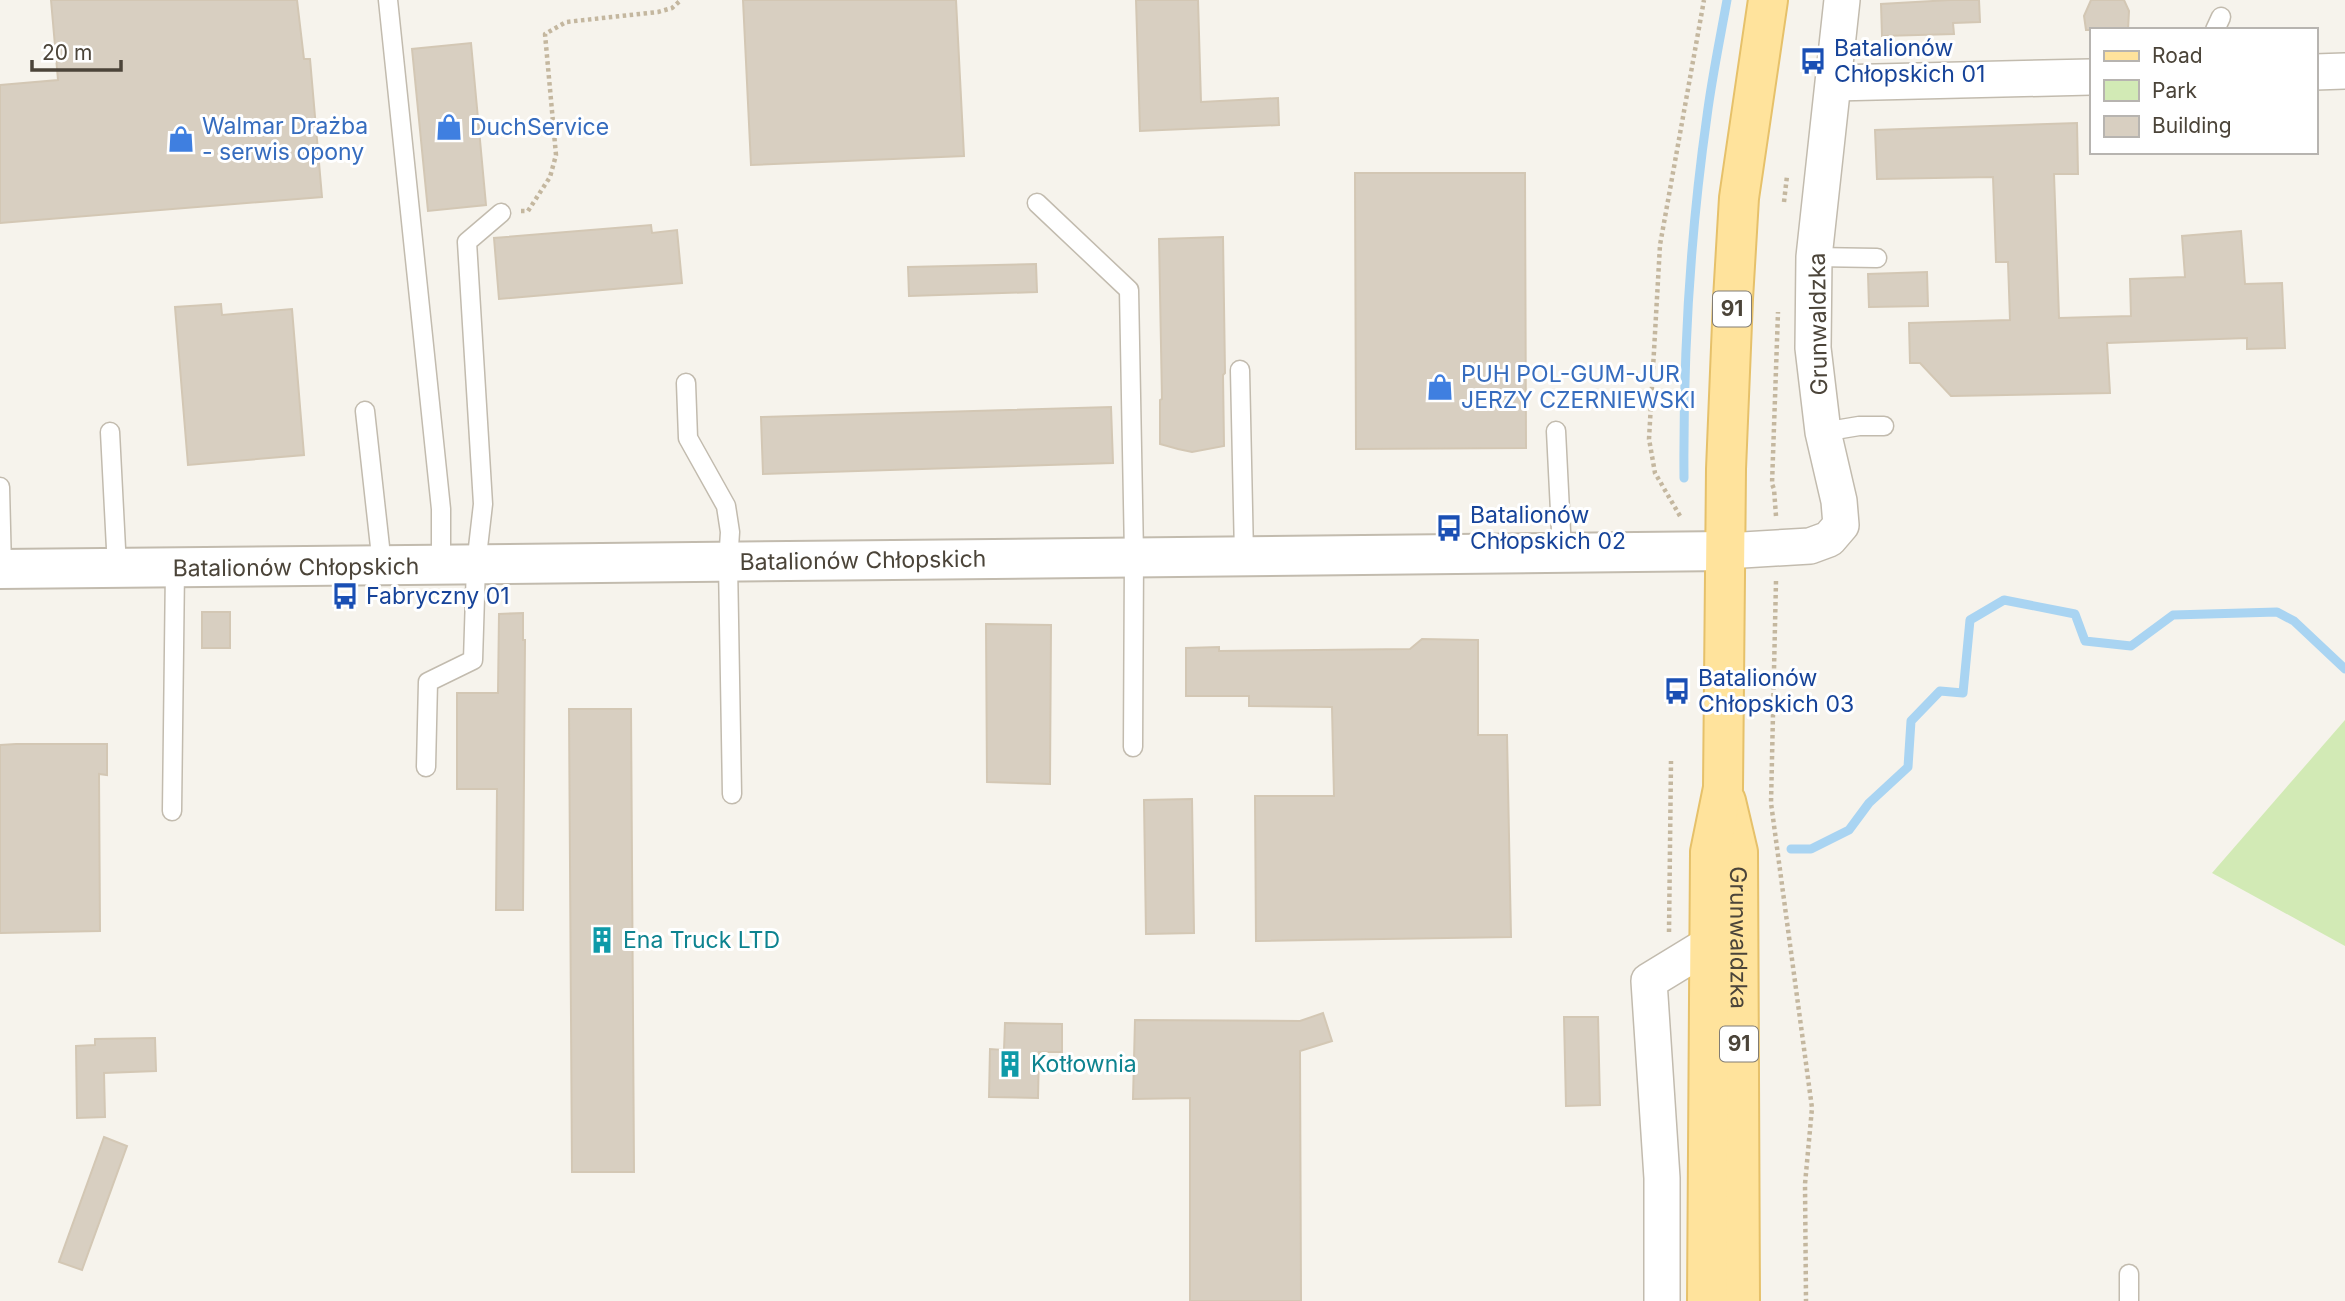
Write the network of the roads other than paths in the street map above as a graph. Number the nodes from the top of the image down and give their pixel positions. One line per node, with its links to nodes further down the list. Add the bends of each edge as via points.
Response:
1 (388, 0): 26 (lane, via 441,509)
2 (1768, 0): 21 (main road, Grunwaldzka / 91, via 1739,198 1728,383)
3 (1842, 0): 7 (street, Grunwaldzka)
4 (2345, 71): 5 (street)
5 (2317, 72)
6 (2090, 77): 7 (street)
7 (1834, 83): 10 (street, Grunwaldzka)
8 (1037, 203): 22 (lane, via 1129,290)
9 (501, 213): 26 (lane, via 467,242 483,504)
10 (1814, 257): 11 (lane); 18 (street, Grunwaldzka, via 1814,348)
11 (1877, 258)
12 (1240, 370): 23 (lane)
13 (685, 383): 24 (lane, via 688,438 726,506)
14 (365, 411): 25 (lane)
15 (1884, 426): 18 (lane)
16 (1556, 431): 20 (lane)
17 (110, 432): 27 (lane)
18 (1823, 432): 21 (street, Grunwaldzka, via 1841,525 1829,539 1811,547)
19 (0, 487): 29 (lane)
20 (1562, 551): 21 (street, Batalionów Chłopskich); 23 (street, Batalionów Chłopskich)
21 (1726, 551): 32 (main road, Grunwaldzka / 91)
22 (1133, 555): 23 (street, Batalionów Chłopskich); 24 (street, Batalionów Chłopskich); 30 (lane)
23 (1244, 555)
24 (728, 563): 26 (street, Batalionów Chłopskich); 33 (lane)
25 (382, 565): 26 (street, Batalionów Chłopskich); 28 (street, Batalionów Chłopskich)
26 (458, 565): 31 (lane, via 473,660 428,682)
27 (117, 568): 28 (street, Batalionów Chłopskich); 29 (street, Batalionów Chłopskich)
28 (175, 568): 34 (lane)
29 (1, 569)
30 (1133, 747)
31 (426, 767)
32 (1723, 788): 35 (main road, Grunwaldzka / 91, via 1710,852); 39 (main road, Grunwaldzka / 91, via 1738,852)
33 (732, 794)
34 (172, 811)
35 (1708, 945): 37 (street, via 1659,975); 38 (main road, Grunwaldzka / 91)
36 (2129, 1274): 40 (lane)
37 (1662, 1301)
38 (1707, 1301)
39 (1740, 1301)
40 (2129, 1301)

